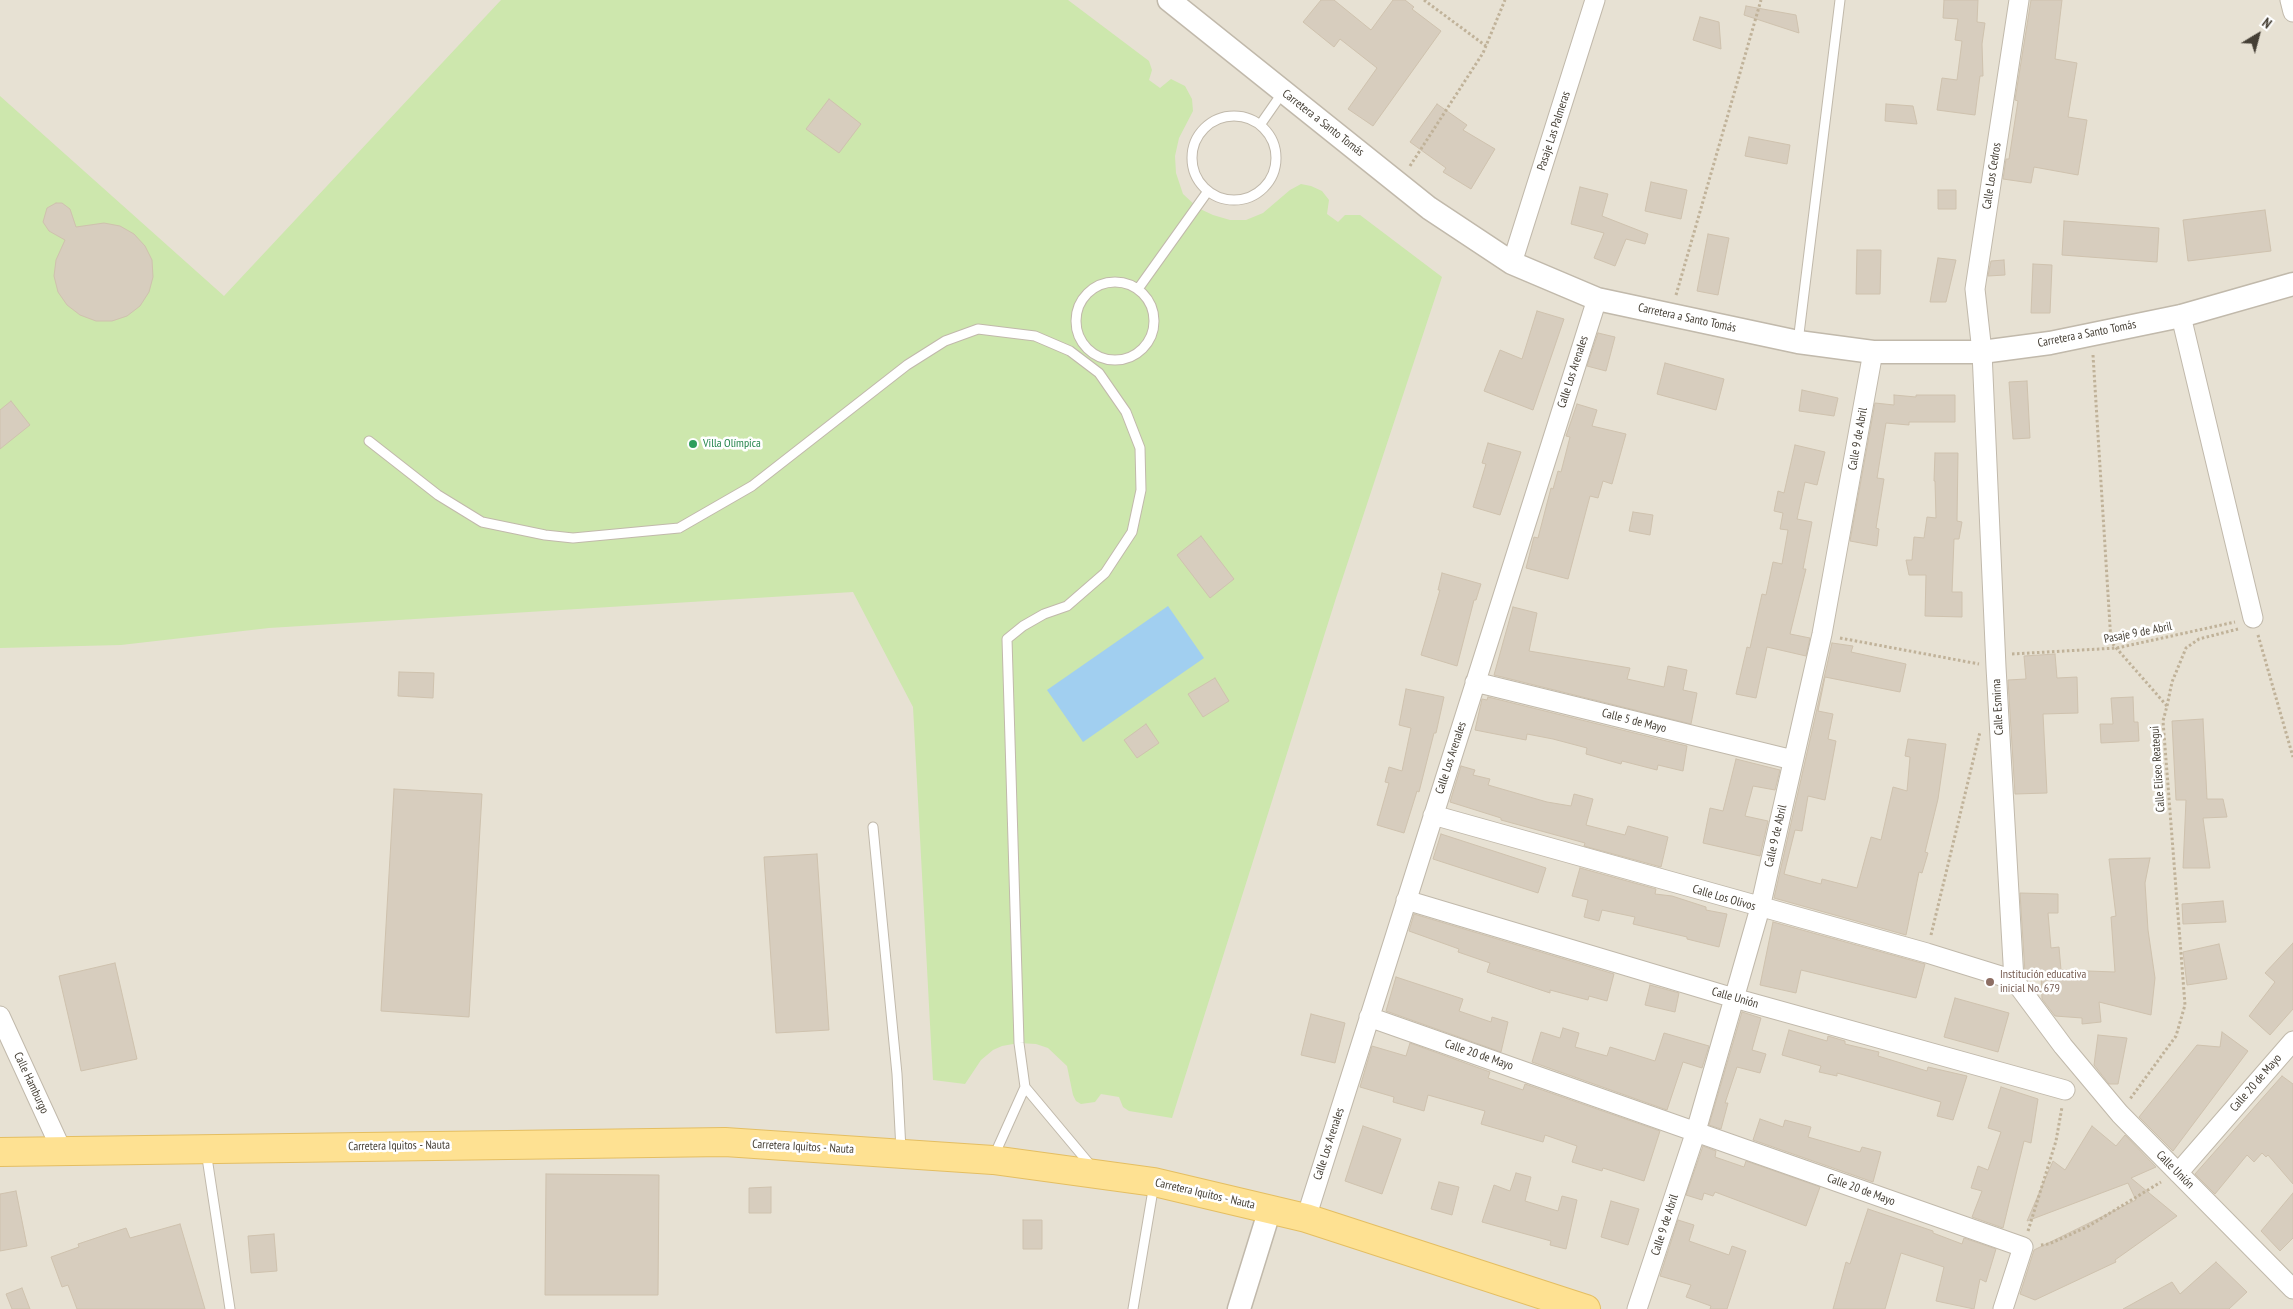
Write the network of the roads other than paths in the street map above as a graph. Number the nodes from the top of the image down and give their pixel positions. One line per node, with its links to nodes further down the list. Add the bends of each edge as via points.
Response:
1 (1169, 0): 7 (street, Carretera a Santo Tomás)
2 (1595, 0): 10 (street, Pasaje Las Palmeras)
3 (1840, 0): 15 (lane)
4 (2020, 0): 18 (street, Calle Los Cedros, via 1975,289)
5 (2290, 0): 6 (street)
6 (2293, 12)
7 (1283, 92): 8 (lane); 10 (street, Carretera a Santo Tomás, via 1429,208)
8 (1260, 125): 9 (lane, via 1268,133 1276,153 1274,169 1267,184 1239,200); 9 (lane, via 1250,119 1229,116 1208,124 1201,132 1192,152 1192,163 1200,183)
9 (1208, 191): 12 (lane)
10 (1512, 263): 13 (street, Carretera a Santo Tomás)
11 (2293, 284): 14 (street, Carretera a Santo Tomás)
12 (1138, 289): 16 (lane, via 1108,282 1083,298 1078,308 1077,327); 16 (lane, via 1154,314 1152,334 1147,343 1132,356 1122,359 1102,358)
13 (1597, 299): 15 (street, Carretera a Santo Tomás); 22 (street, Calle Los Arenales)
14 (2181, 316): 18 (street, Carretera a Santo Tomás, via 2050,343); 21 (street)
15 (1798, 342): 17 (street, Carretera a Santo Tomás)
16 (1091, 351): 19 (lane)
17 (1873, 352): 18 (street, Carretera a Santo Tomás); 23 (street, Calle 9 de Abril, via 1822,634)
18 (1982, 352): 28 (street, Calle Esmirna, via 1995,661)
19 (1084, 362): 20 (lane, via 1035,336 978,329 945,341 907,365 752,486 679,528 573,538 545,536 482,522 438,495); 33 (lane, via 1099,373 1126,412 1140,448 1141,490 1132,532 1105,573 1067,606 1037,618 1007,639 1019,1043)
20 (369, 441)
21 (2254, 621)
22 (1475, 682): 23 (street, Calle 5 de Mayo); 24 (street, Calle Los Arenales)
23 (1793, 760): 27 (street, Calle 9 de Abril)
24 (1433, 815): 26 (street, Calle Los Arenales); 27 (street, Calle Los Olivos)
25 (873, 827): 39 (lane)
26 (1406, 900): 29 (street, Calle Unión); 31 (street, Calle Los Arenales)
27 (1760, 908): 28 (street, Calle Los Olivos); 29 (street, Calle 9 de Abril)
28 (2014, 980): 41 (street, Calle Unión, via 2120,1114)
29 (1734, 998): 34 (street, Calle Unión); 35 (street, Calle 9 de Abril)
30 (0, 1016): 37 (street, Calle Hamburgo)
31 (1369, 1017): 35 (street, Calle 20 de Mayo); 45 (street, Calle Los Arenales)
32 (2293, 1041): 41 (street, Calle 20 de Mayo)
33 (1025, 1087): 40 (lane); 42 (lane)
34 (2065, 1090)
35 (1696, 1131): 52 (street, Calle 9 de Abril); 53 (street, Calle 20 de Mayo, via 2023,1247)
36 (206, 1149): 37 (main road, Carretera Iquitos - Nauta); 39 (main road, Carretera Iquitos - Nauta, via 725,1142); 48 (lane)
37 (62, 1151): 38 (main road, Carretera Iquitos - Nauta)
38 (0, 1152)
39 (902, 1153): 40 (main road, Carretera Iquitos - Nauta)
40 (993, 1160): 42 (main road, Carretera Iquitos - Nauta)
41 (2178, 1173): 46 (street, Calle Unión)
42 (1098, 1174): 43 (main road, Carretera Iquitos - Nauta)
43 (1154, 1182): 44 (main road, Carretera Iquitos - Nauta); 49 (lane)
44 (1270, 1209): 45 (main road, Carretera Iquitos - Nauta); 50 (street)
45 (1306, 1218): 47 (main road, Carretera Iquitos - Nauta)
46 (2293, 1289)
47 (1552, 1303): 51 (main road, Carretera Iquitos - Nauta)
48 (230, 1309)
49 (1133, 1309)
50 (1239, 1309)
51 (1586, 1309)
52 (1637, 1309)
53 (2003, 1309)

